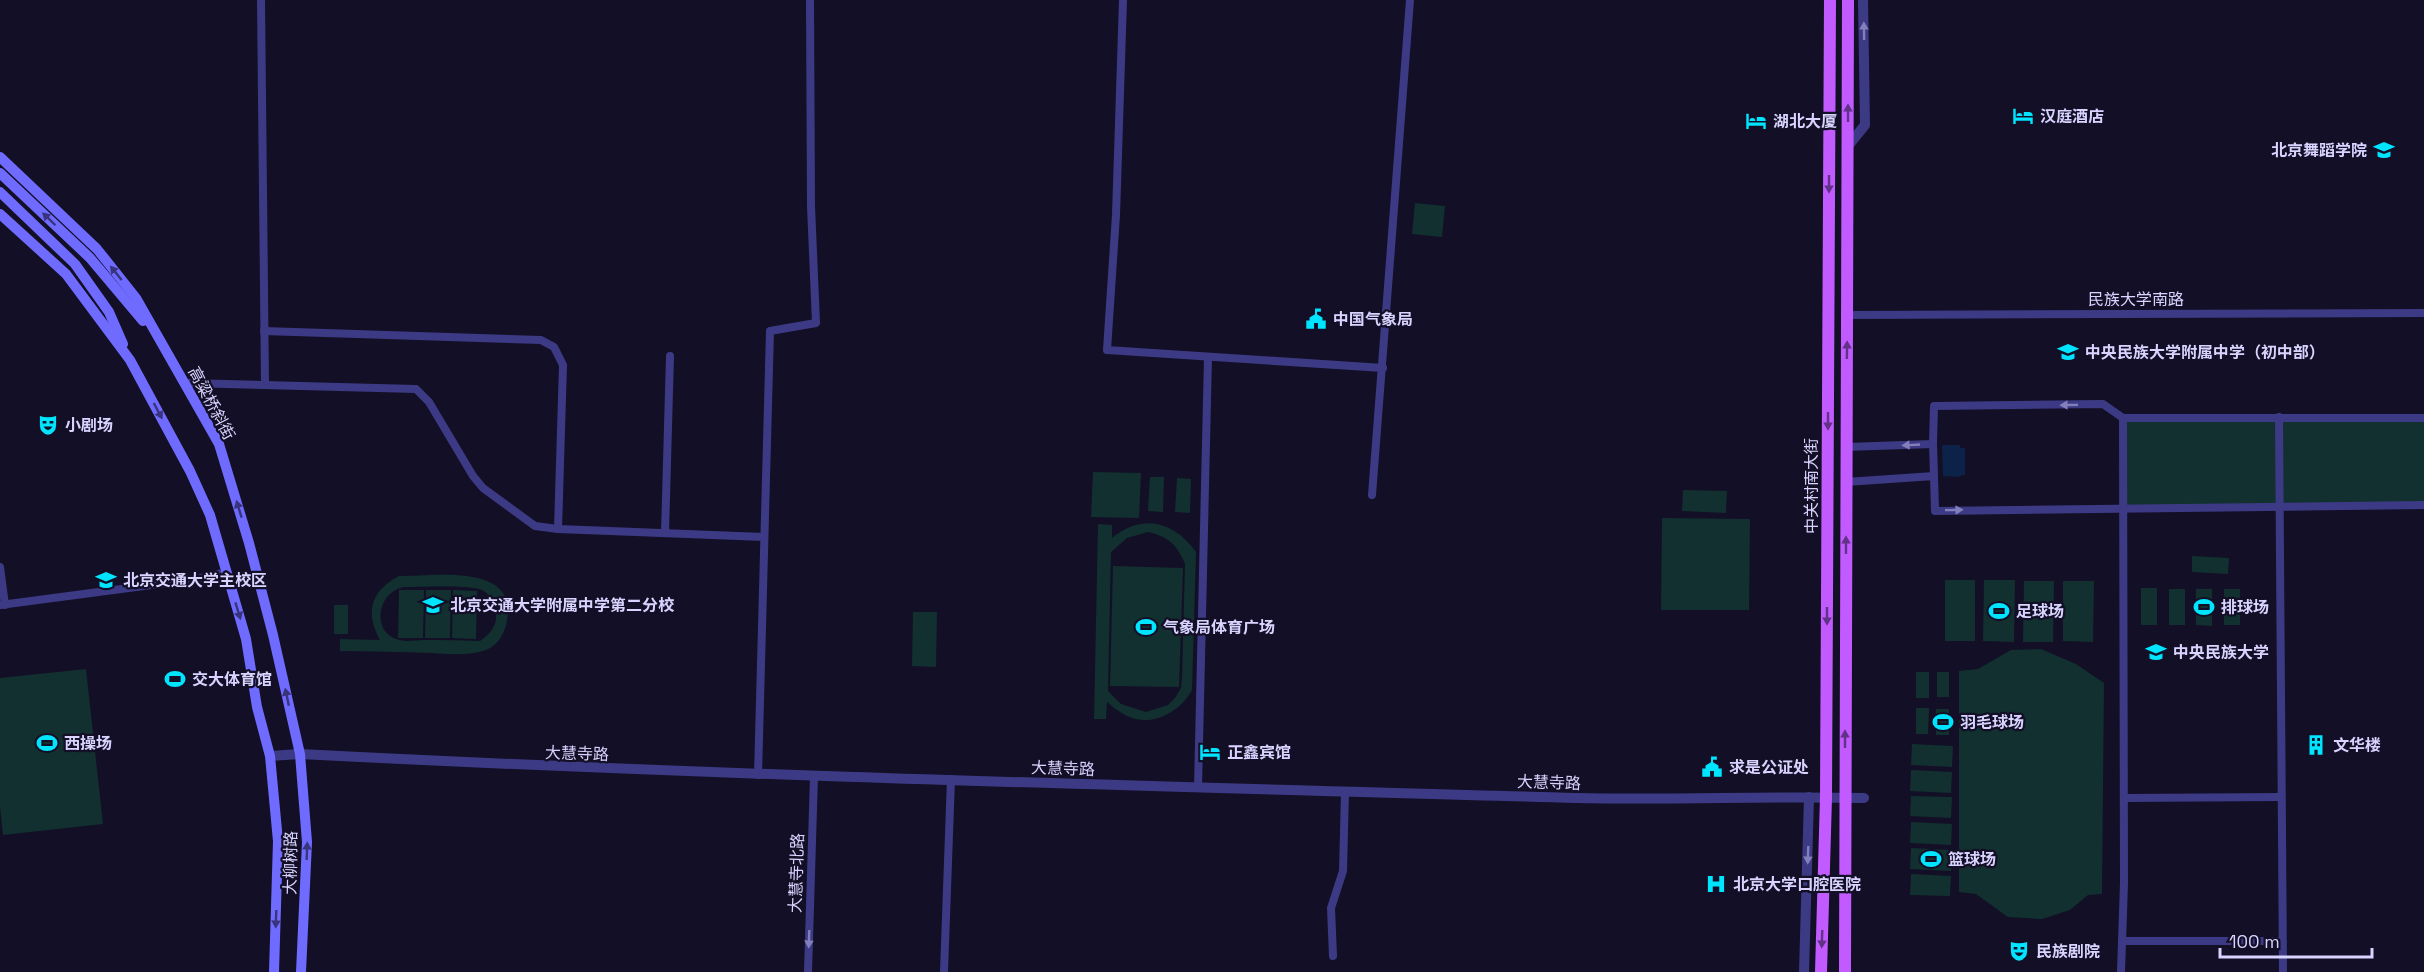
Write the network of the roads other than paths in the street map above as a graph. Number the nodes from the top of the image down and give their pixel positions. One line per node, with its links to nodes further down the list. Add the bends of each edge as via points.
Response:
1 (261, 0): 15 (street)
2 (810, 0): 36 (street, via 816,323 770,331)
3 (1123, 0): 18 (street, via 1107,350)
4 (1410, 0): 20 (street)
5 (1830, 0): 48 (main road, 中关村南大街, one-way to 48)
6 (1848, 0): 8 (main road, one-way to 6)
7 (1863, 0): 8 (street, one-way to 7, via 1865,125)
8 (1848, 146): 14 (main road)
9 (0, 157): 16 (main road, 高粱桥斜街, one-way to 9, via 136,298 97,249)
10 (1, 174): 16 (main road, one-way to 10, via 90,258)
11 (0, 192): 19 (main road, via 75,264 109,312)
12 (0, 214): 19 (main road, via 66,274)
13 (2424, 313): 14 (street, 民族大学南路)
14 (1848, 315): 27 (main road, one-way to 14)
15 (264, 331): 22 (street); 34 (street, via 541,340 554,347 563,365)
16 (159, 340): 21 (main road, 高粱桥斜街)
17 (670, 356): 35 (street)
18 (1208, 357): 20 (street); 45 (street)
19 (130, 360): 38 (main road, one-way to 38, via 190,471 210,515)
20 (1383, 368): 30 (street)
21 (185, 383): 22 (street); 40 (main road, 高粱桥斜街, one-way to 21, via 249,543 219,444)
22 (265, 385): 34 (street, via 416,389 429,402 483,488 536,526)
23 (2279, 417): 24 (street); 25 (street); 31 (street)
24 (2123, 418): 26 (street, one-way to 26, via 2103,404 1934,406); 33 (street)
25 (2424, 418)
26 (1933, 444): 27 (street, one-way to 27); 28 (street)
27 (1846, 447): 29 (main road)
28 (1934, 476): 29 (street); 33 (street, one-way to 33, via 1935,511)
29 (1846, 482): 50 (main road, one-way to 29)
30 (1372, 495)
31 (2280, 505): 32 (street); 33 (street); 49 (street)
32 (2424, 505)
33 (2123, 508): 52 (street)
34 (558, 529): 35 (street)
35 (665, 533): 36 (street)
36 (764, 537): 42 (street)
37 (0, 567): 39 (street)
38 (227, 572): 39 (street); 41 (main road, one-way to 41, via 246,639)
39 (2, 605)
40 (300, 754): 41 (street, 大慧寺路); 42 (street, 大慧寺路); 57 (main road, 大柳树路, one-way to 40, via 307,843)
41 (270, 756): 56 (main road, 大柳树路, one-way to 56, via 278,842)
42 (758, 775): 43 (street, 大慧寺路)
43 (814, 776): 44 (street, 大慧寺路); 58 (street, 大慧寺北路, one-way to 58)
44 (951, 779): 45 (street, 大慧寺路); 59 (street)
45 (1198, 787): 46 (street, 大慧寺路)
46 (1345, 792): 47 (street, 大慧寺路, via 1675,800); 55 (street, via 1343,871 1330,908)
47 (1809, 797): 48 (street, 大慧寺路); 60 (street, one-way to 60)
48 (1826, 797): 50 (street, 大慧寺路); 61 (main road, 中关村南大街, one-way to 61)
49 (2281, 797): 52 (street); 54 (street)
50 (1845, 798): 51 (street, 大慧寺路); 62 (main road)
51 (1864, 798)
52 (2124, 798): 53 (street)
53 (2122, 941): 54 (street); 63 (street)
54 (2282, 941): 64 (street)
55 (1333, 956)
56 (274, 972)
57 (301, 972)
58 (808, 972)
59 (944, 972)
60 (1804, 972)
61 (1821, 972)
62 (1845, 972)
63 (2121, 972)
64 (2283, 972)

